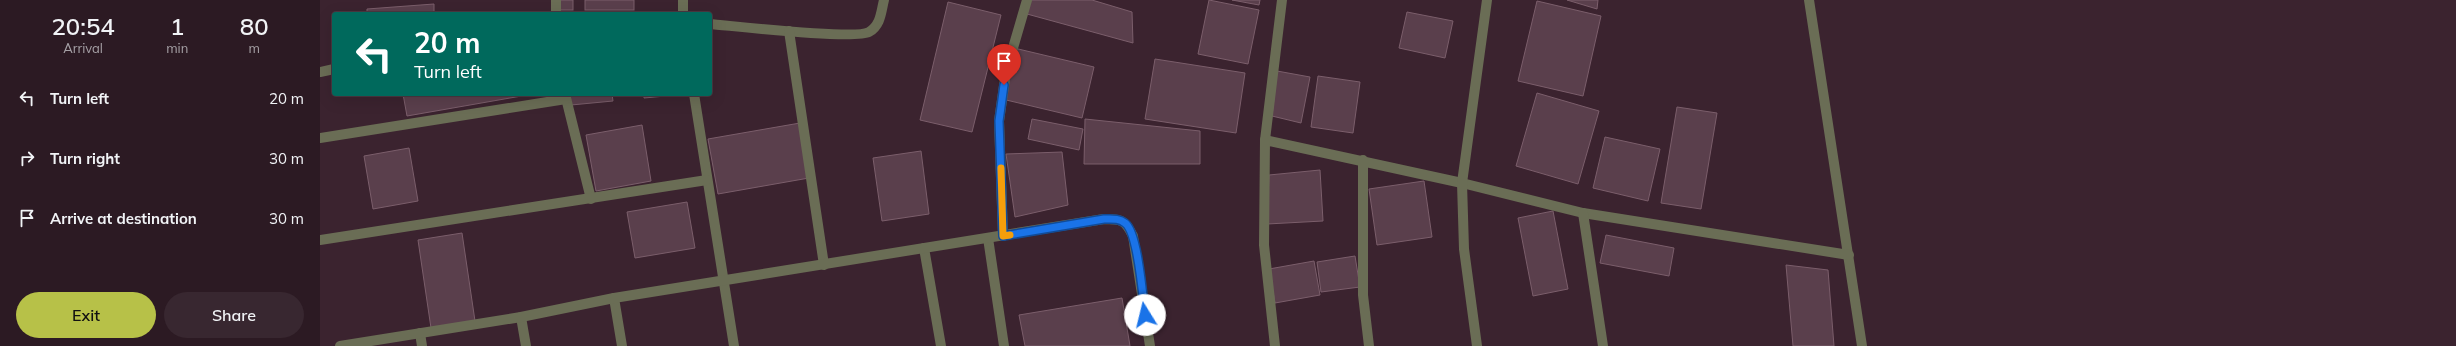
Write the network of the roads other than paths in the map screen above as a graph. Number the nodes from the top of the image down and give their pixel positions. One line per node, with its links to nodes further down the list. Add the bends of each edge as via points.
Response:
1 (556, 0): 8 (street)
2 (683, 0): 9 (street)
3 (884, 0): 11 (street, via 878,23 868,32 853,34)
4 (1027, 0): 23 (street, via 1006,72 999,121)
5 (1282, 0): 17 (street)
6 (1487, 0): 20 (street)
7 (1809, 0): 27 (street)
8 (556, 12)
9 (683, 12)
10 (712, 24): 11 (street)
11 (789, 31): 28 (street)
12 (332, 70): 13 (street)
13 (320, 72)
14 (694, 96): 19 (street)
15 (565, 97): 16 (street); 21 (street)
16 (320, 138)
17 (1265, 140): 18 (street); 41 (street, via 1264,245)
18 (1363, 160): 20 (street); 42 (street, via 1364,295)
19 (707, 180): 21 (street); 29 (street)
20 (1462, 183): 22 (street); 43 (street, via 1464,249)
21 (591, 199): 25 (street)
22 (1583, 213): 27 (street); 44 (street)
23 (1003, 236): 24 (street); 40 (street, via 1104,219 1117,219 1127,224 1133,236)
24 (988, 238): 26 (street); 39 (street)
25 (320, 240)
26 (924, 248): 28 (street); 38 (street)
27 (1849, 255): 45 (street)
28 (824, 265): 29 (street)
29 (724, 281): 30 (street); 37 (street)
30 (614, 298): 31 (street); 36 (street)
31 (521, 317): 32 (street); 35 (street)
32 (420, 333): 33 (street); 34 (street)
33 (340, 346)
34 (422, 346)
35 (526, 346)
36 (622, 346)
37 (734, 346)
38 (941, 346)
39 (1004, 346)
40 (1150, 346)
41 (1275, 346)
42 (1369, 346)
43 (1477, 346)
44 (1603, 346)
45 (1862, 346)

